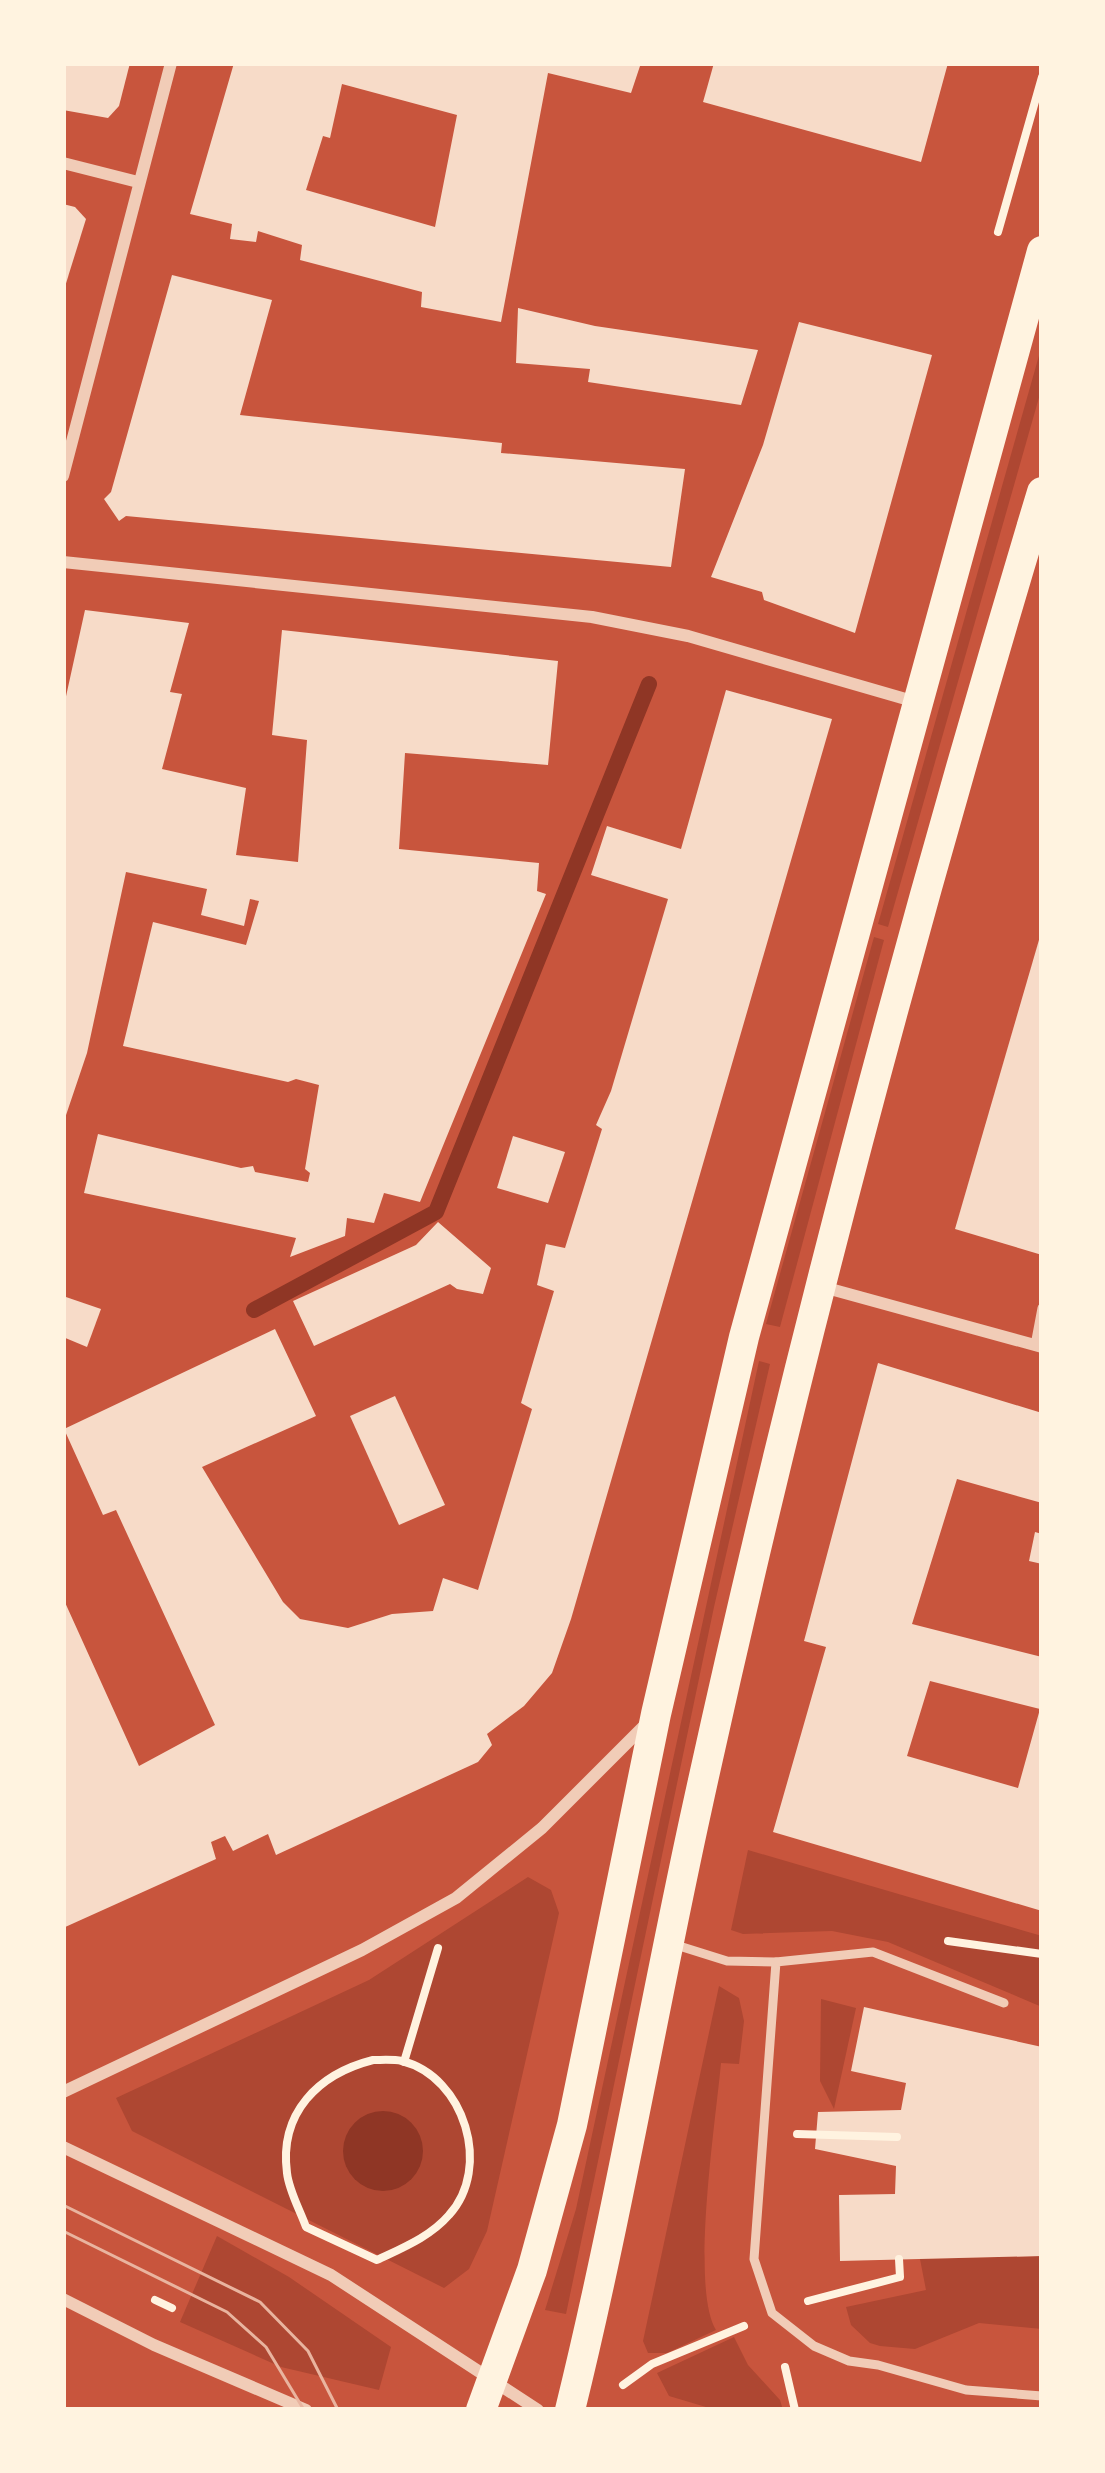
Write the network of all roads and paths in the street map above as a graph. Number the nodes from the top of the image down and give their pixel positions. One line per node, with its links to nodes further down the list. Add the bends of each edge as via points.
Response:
1 (171, 63): 3 (street)
2 (63, 163): 3 (street)
3 (138, 182): 5 (street)
4 (1042, 251): 8 (main road)
5 (63, 476)
6 (1042, 492): 9 (main road)
7 (63, 562): 8 (street, via 592,617 688,636)
8 (918, 703): 12 (main road, via 744,1337)
9 (819, 1286): 11 (street); 14 (main road)
10 (1042, 1308): 11 (lane)
11 (1039, 1346)
12 (656, 1714): 13 (street, via 542,1828); 29 (main road, via 572,2125)
13 (456, 1898): 17 (path); 18 (street)
14 (669, 1942): 15 (lane, via 727,1961); 33 (main road)
15 (776, 1962): 16 (lane, via 873,1952); 19 (lane)
16 (1004, 2003)
17 (404, 2062): 17 (path, via 345,2067 308,2092 286,2132 287,2176 306,2227 377,2260 451,2214 469,2178 470,2138 455,2101)
18 (63, 2092)
19 (763, 2133): 20 (path); 27 (lane, via 754,2259)
20 (897, 2137)
21 (63, 2147): 29 (street, via 331,2276)
22 (899, 2259): 23 (path, via 900,2277)
23 (844, 2289)
24 (63, 2299): 31 (street)
25 (154, 2300): 26 (path)
26 (172, 2308)
27 (772, 2313): 28 (path, via 652,2364); 30 (lane, via 849,2361 966,2390)
28 (620, 2387)
29 (486, 2395): 32 (street)
30 (1042, 2396)
31 (306, 2410)
32 (538, 2410)
33 (570, 2410)

